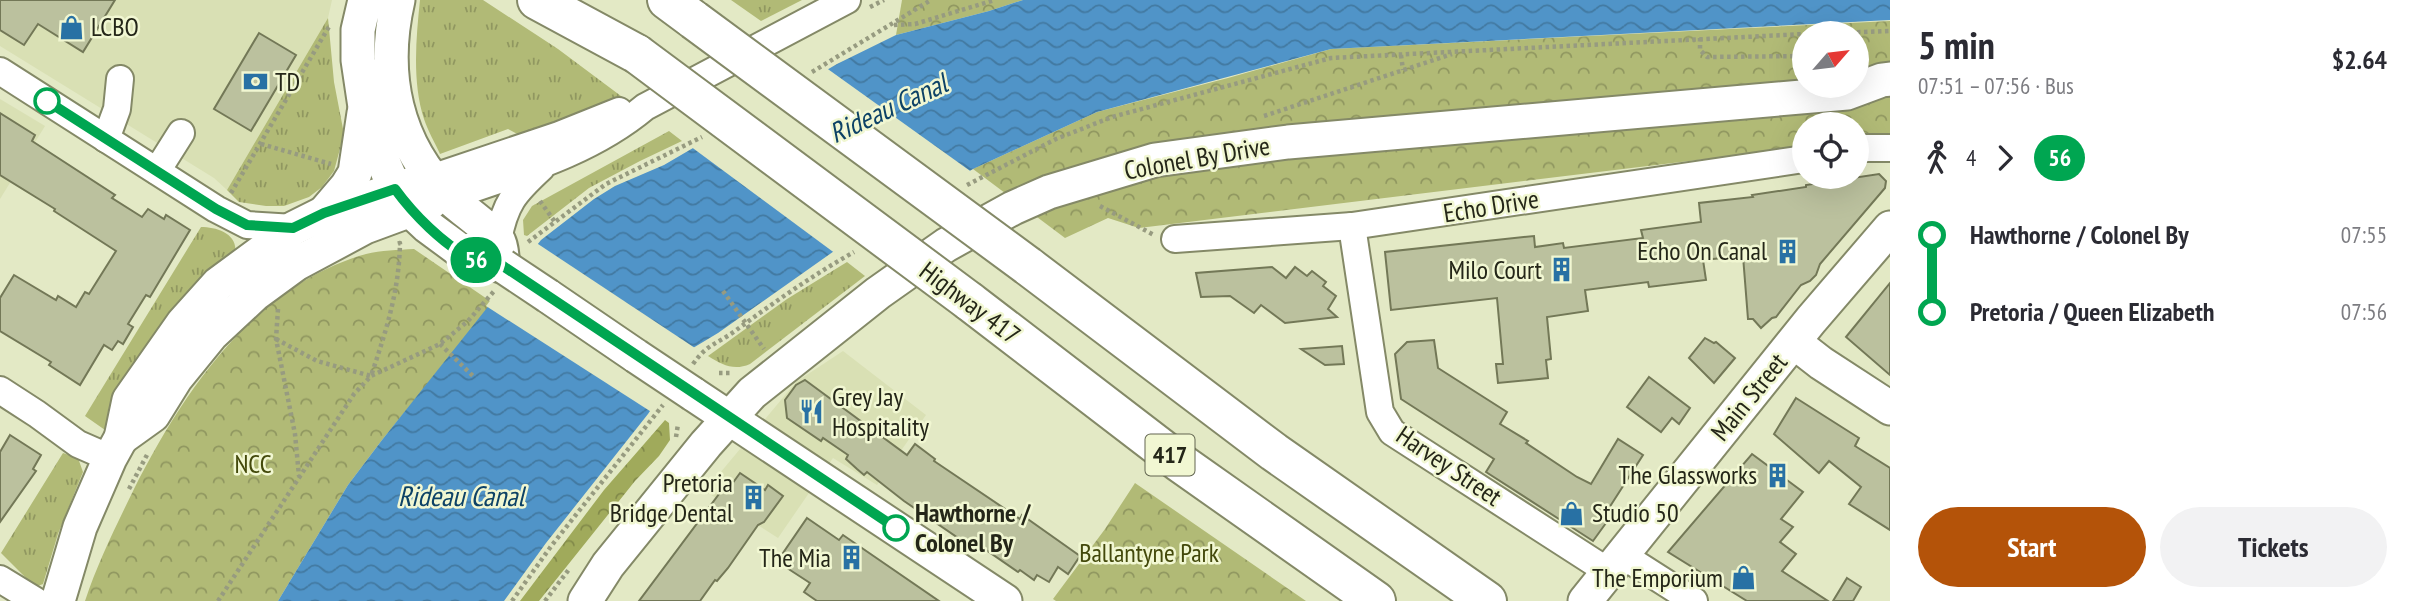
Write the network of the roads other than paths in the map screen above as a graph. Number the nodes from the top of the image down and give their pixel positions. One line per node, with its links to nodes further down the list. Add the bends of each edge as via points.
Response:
1 (398, 0): 24 (main road, via 391,43 392,83 416,159)
2 (537, 0): 7 (highway)
3 (567, 0): 7 (highway, Highway 417 / 417)
4 (847, 0): 16 (street)
5 (364, 1): 15 (main road, via 358,60)
6 (680, 10): 47 (highway, 417, bridge, via 1273,452)
7 (637, 54): 46 (highway, Highway 417 / 417, bridge, via 1179,462)
8 (0, 71): 18 (street)
9 (120, 79): 18 (street, via 117,109)
10 (1890, 79): 11 (main road, Colonel By Drive)
11 (1869, 85)
12 (1792, 98): 35 (main road, Colonel By Drive, via 1288,142 1155,160 1049,192 946,245 752,393)
13 (1869, 98): 14 (main road, Colonel By Drive)
14 (1890, 102)
15 (365, 107): 25 (main road, via 381,157); 26 (main road, via 355,173)
16 (645, 107): 22 (street, via 626,124); 24 (street, via 619,111)
17 (181, 133): 23 (street)
18 (106, 139): 23 (street)
19 (1869, 148): 20 (street)
20 (1890, 148)
21 (1792, 161): 27 (street, Echo Drive)
22 (545, 164): 24 (street); 31 (street, via 513,195 502,217)
23 (157, 170): 28 (street, via 247,225)
24 (440, 187): 25 (main road); 31 (main road)
25 (403, 200): 26 (main road); 31 (main road, via 427,226 473,260); 36 (main road, via 365,227 296,264 256,294 211,335)
26 (324, 213): 28 (main road)
27 (1352, 226): 30 (street, Echo Drive); 37 (street, Harvey Street, via 1380,412 1392,432)
28 (293, 228): 36 (main road, via 219,284 152,364 129,400)
29 (1890, 228): 32 (main road, Main Street)
30 (1175, 239)
31 (501, 253): 35 (main road, bridge)
32 (1794, 342): 34 (main road); 37 (main road, Main Street)
33 (0, 390): 36 (street, via 78,444)
34 (1890, 408)
35 (730, 418): 38 (main road, Colonel By Drive); 45 (main road)
36 (128, 448): 41 (main road, via 80,527)
37 (1616, 564): 48 (main road, Main Street); 49 (street, Harvey Street)
38 (608, 565): 42 (main road, Colonel By Drive); 43 (main road, Colonel By Drive); 44 (street)
39 (0, 579): 40 (street)
40 (36, 601)
41 (58, 601)
42 (566, 601)
43 (585, 601)
44 (605, 601)
45 (1005, 601)
46 (1376, 601)
47 (1487, 601)
48 (1585, 601)
49 (1694, 601)

